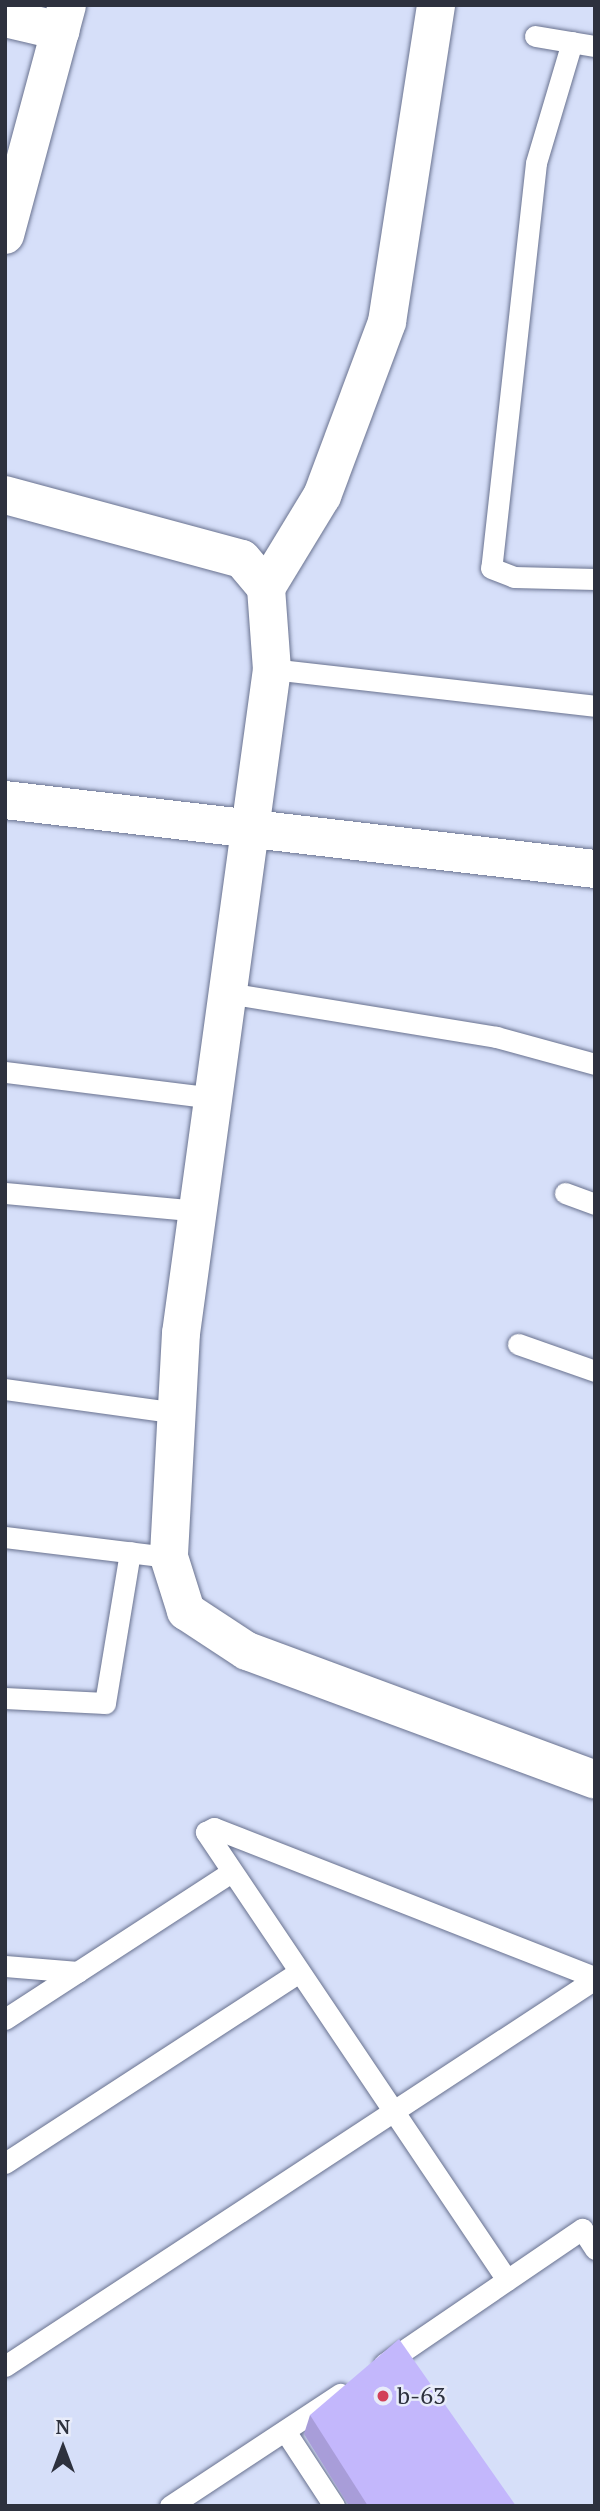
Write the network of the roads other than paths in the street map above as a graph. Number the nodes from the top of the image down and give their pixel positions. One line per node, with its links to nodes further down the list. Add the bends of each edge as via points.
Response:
1 (436, 5): 10 (street, via 387,322 322,496)
2 (5, 18): 3 (street)
3 (63, 18): 7 (street)
4 (535, 36): 5 (lane)
5 (572, 42): 6 (lane); 9 (lane, via 536,163 491,568 513,577)
6 (595, 46)
7 (5, 235)
8 (5, 495): 10 (street, via 242,559)
9 (595, 579)
10 (266, 588): 11 (street)
11 (272, 669): 12 (lane); 14 (street)
12 (595, 706)
13 (5, 800): 14 (street)
14 (251, 828): 15 (street); 16 (street)
15 (595, 869)
16 (228, 993): 17 (lane, via 496,1037); 19 (street)
17 (595, 1064)
18 (5, 1072): 19 (lane)
19 (214, 1098): 23 (street)
20 (5, 1193): 23 (lane)
21 (565, 1193): 22 (lane)
22 (595, 1204)
23 (198, 1211): 27 (street, via 181,1333)
24 (518, 1344): 25 (lane)
25 (595, 1371)
26 (5, 1389): 27 (lane)
27 (177, 1413): 30 (street)
28 (5, 1537): 29 (lane)
29 (130, 1552): 30 (lane); 31 (lane, via 105,1703)
30 (170, 1558): 32 (street, via 186,1611 247,1651)
31 (5, 1698)
32 (593, 1772)
33 (230, 1873): 35 (lane); 36 (lane); 37 (lane, via 206,1832 214,1828)
34 (5, 1966): 35 (lane)
35 (78, 1972): 38 (lane)
36 (298, 1973): 39 (lane); 40 (lane)
37 (595, 1978): 39 (lane)
38 (5, 2019)
39 (391, 2113): 42 (lane); 44 (lane)
40 (5, 2163)
41 (595, 2249): 42 (lane, via 582,2229)
42 (507, 2280): 43 (lane)
43 (401, 2352): 45 (lane); 46 (lane)
44 (5, 2366)
45 (416, 2374)
46 (285, 2431): 47 (lane); 48 (lane)
47 (170, 2506)
48 (334, 2506)

